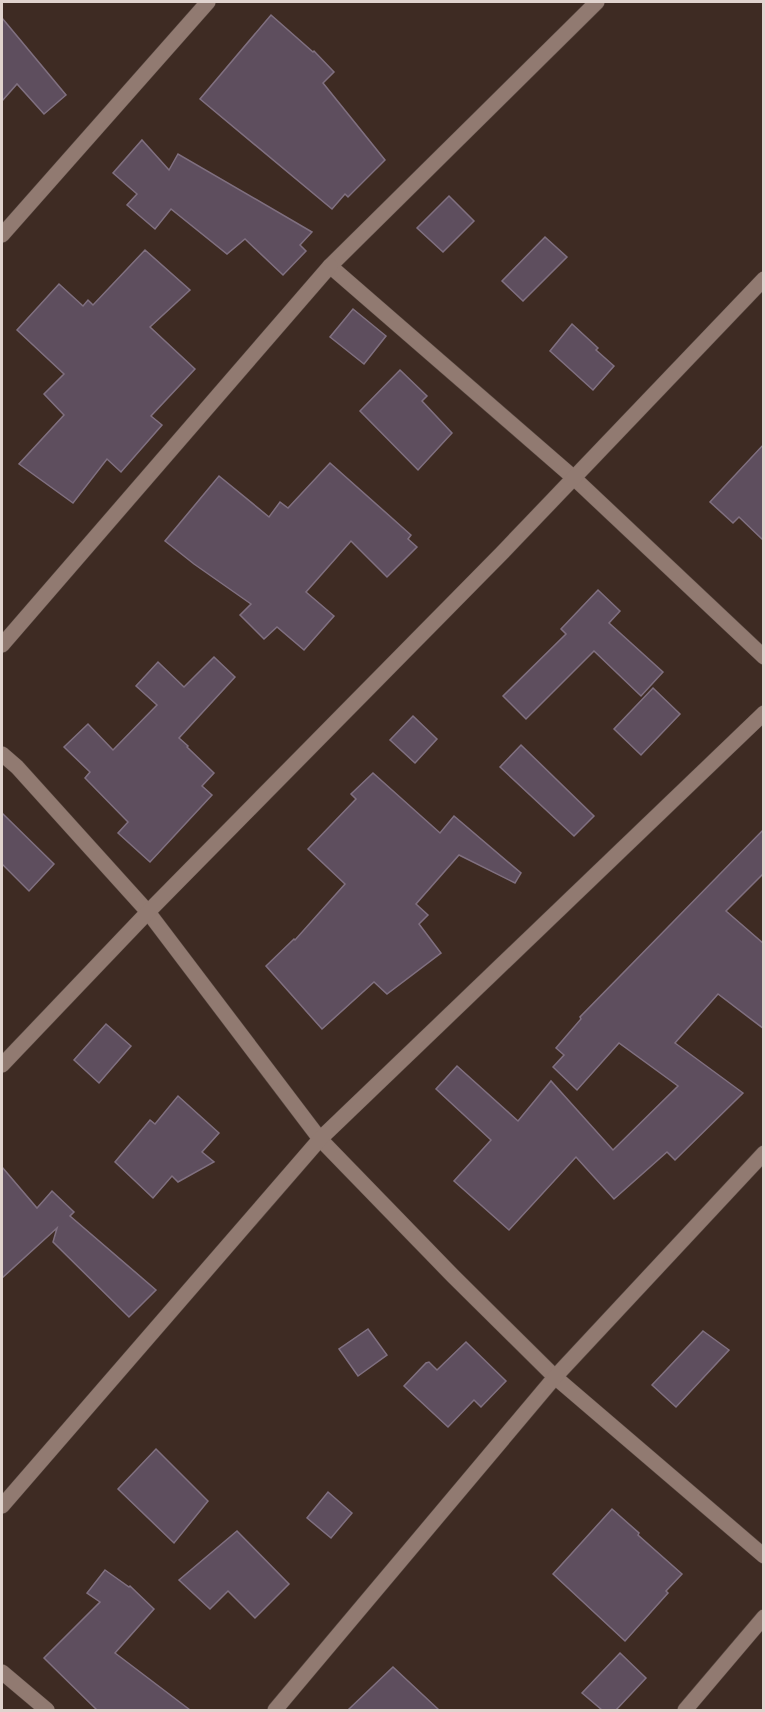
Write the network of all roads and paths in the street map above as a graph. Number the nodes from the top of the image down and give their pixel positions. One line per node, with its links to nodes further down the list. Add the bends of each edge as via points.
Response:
1 (208, 2): 3 (street)
2 (597, 2): 4 (street)
3 (2, 235)
4 (330, 266): 6 (street); 7 (street)
5 (764, 279): 6 (street)
6 (574, 478): 8 (street); 11 (street)
7 (2, 645)
8 (764, 657)
9 (764, 713): 13 (street)
10 (2, 754): 11 (street)
11 (147, 912): 12 (street); 13 (street)
12 (2, 1065)
13 (320, 1139): 15 (street); 16 (street)
14 (764, 1153): 15 (street)
15 (555, 1377): 17 (street); 21 (street)
16 (2, 1506)
17 (764, 1556)
18 (764, 1617): 22 (street)
19 (2, 1672): 20 (street)
20 (47, 1710)
21 (276, 1710)
22 (685, 1710)

